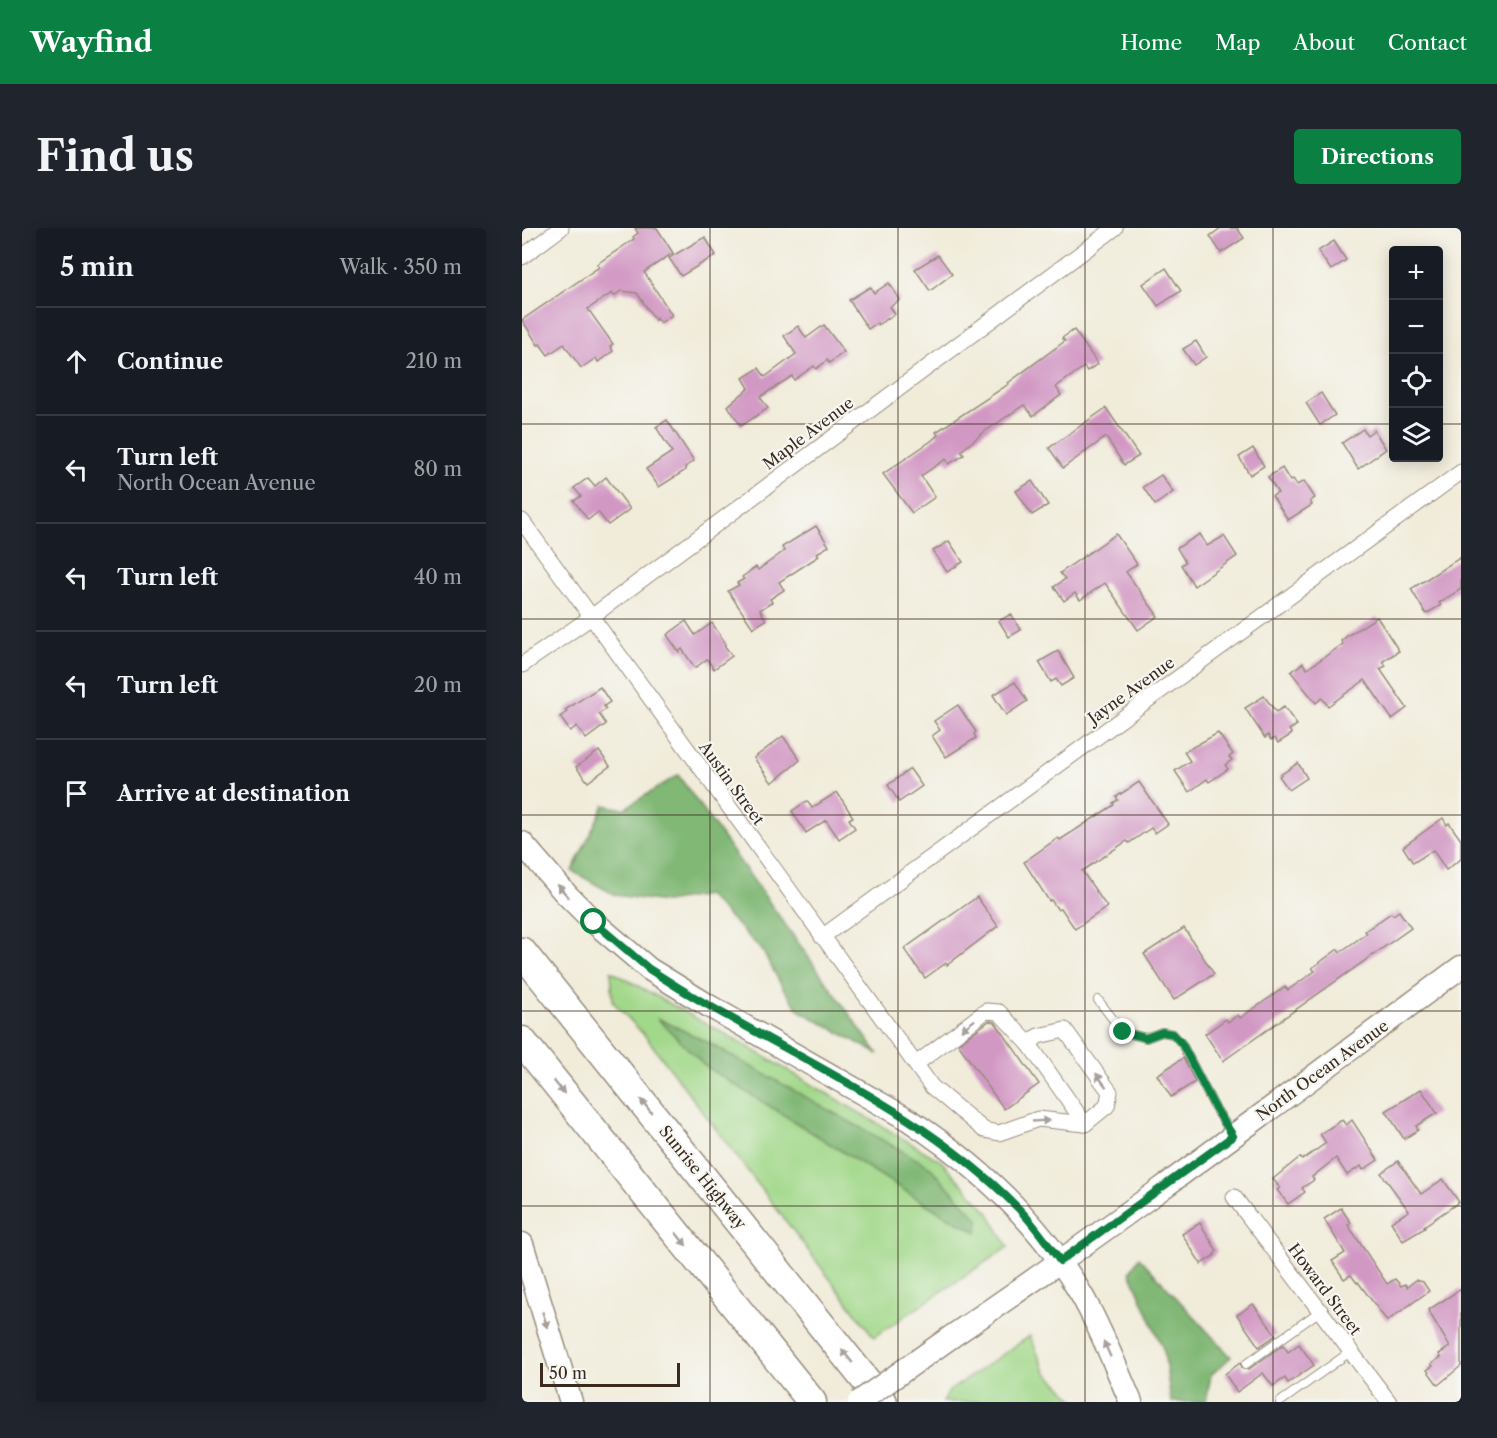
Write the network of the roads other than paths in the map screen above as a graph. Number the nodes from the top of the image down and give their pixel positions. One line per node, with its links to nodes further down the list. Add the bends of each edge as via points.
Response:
1 (561, 228): 3 (street)
2 (1115, 228): 6 (street, Maple Avenue)
3 (522, 257)
4 (1461, 472): 10 (street, Jayne Avenue)
5 (522, 521): 6 (street, Austin Street)
6 (590, 618): 7 (street, Maple Avenue); 10 (street, Austin Street)
7 (522, 665)
8 (522, 843): 22 (main road, one-way to 8, via 1018,1208 940,1140 649,969 594,922)
9 (522, 930): 14 (highway)
10 (822, 937): 17 (street, Austin Street)
11 (522, 952): 14 (highway, Sunrise Highway)
12 (1461, 967): 19 (main road, North Ocean Avenue)
13 (1098, 1000): 19 (lane, via 1123,1032 1146,1038 1162,1032 1173,1034)
14 (587, 1033): 29 (highway, Sunrise Highway, one-way to 14)
15 (522, 1041): 27 (highway, one-way to 27)
16 (1029, 1044): 17 (street, one-way to 17, via 999,1012 986,1011); 18 (street); 18 (street, one-way to 16, via 1107,1106 1110,1092 1065,1030 1038,1036)
17 (915, 1064): 18 (street, Austin Street, one-way to 18, via 932,1088 984,1130 999,1134 1038,1119)
18 (1085, 1124)
19 (1233, 1136): 22 (main road, North Ocean Avenue)
20 (1233, 1197): 23 (street, Howard Street)
21 (522, 1244): 26 (main road, one-way to 26)
22 (1060, 1261): 28 (main road, North Ocean Avenue, bridge); 30 (main road, one-way to 22, via 1082,1296)
23 (1320, 1311): 24 (street, Howard Street); 25 (lane)
24 (1350, 1352): 31 (lane); 32 (street, Howard Street)
25 (1246, 1364)
26 (571, 1402)
27 (812, 1402)
28 (859, 1402)
29 (883, 1402)
30 (1131, 1402)
31 (1280, 1402)
32 (1389, 1402)

